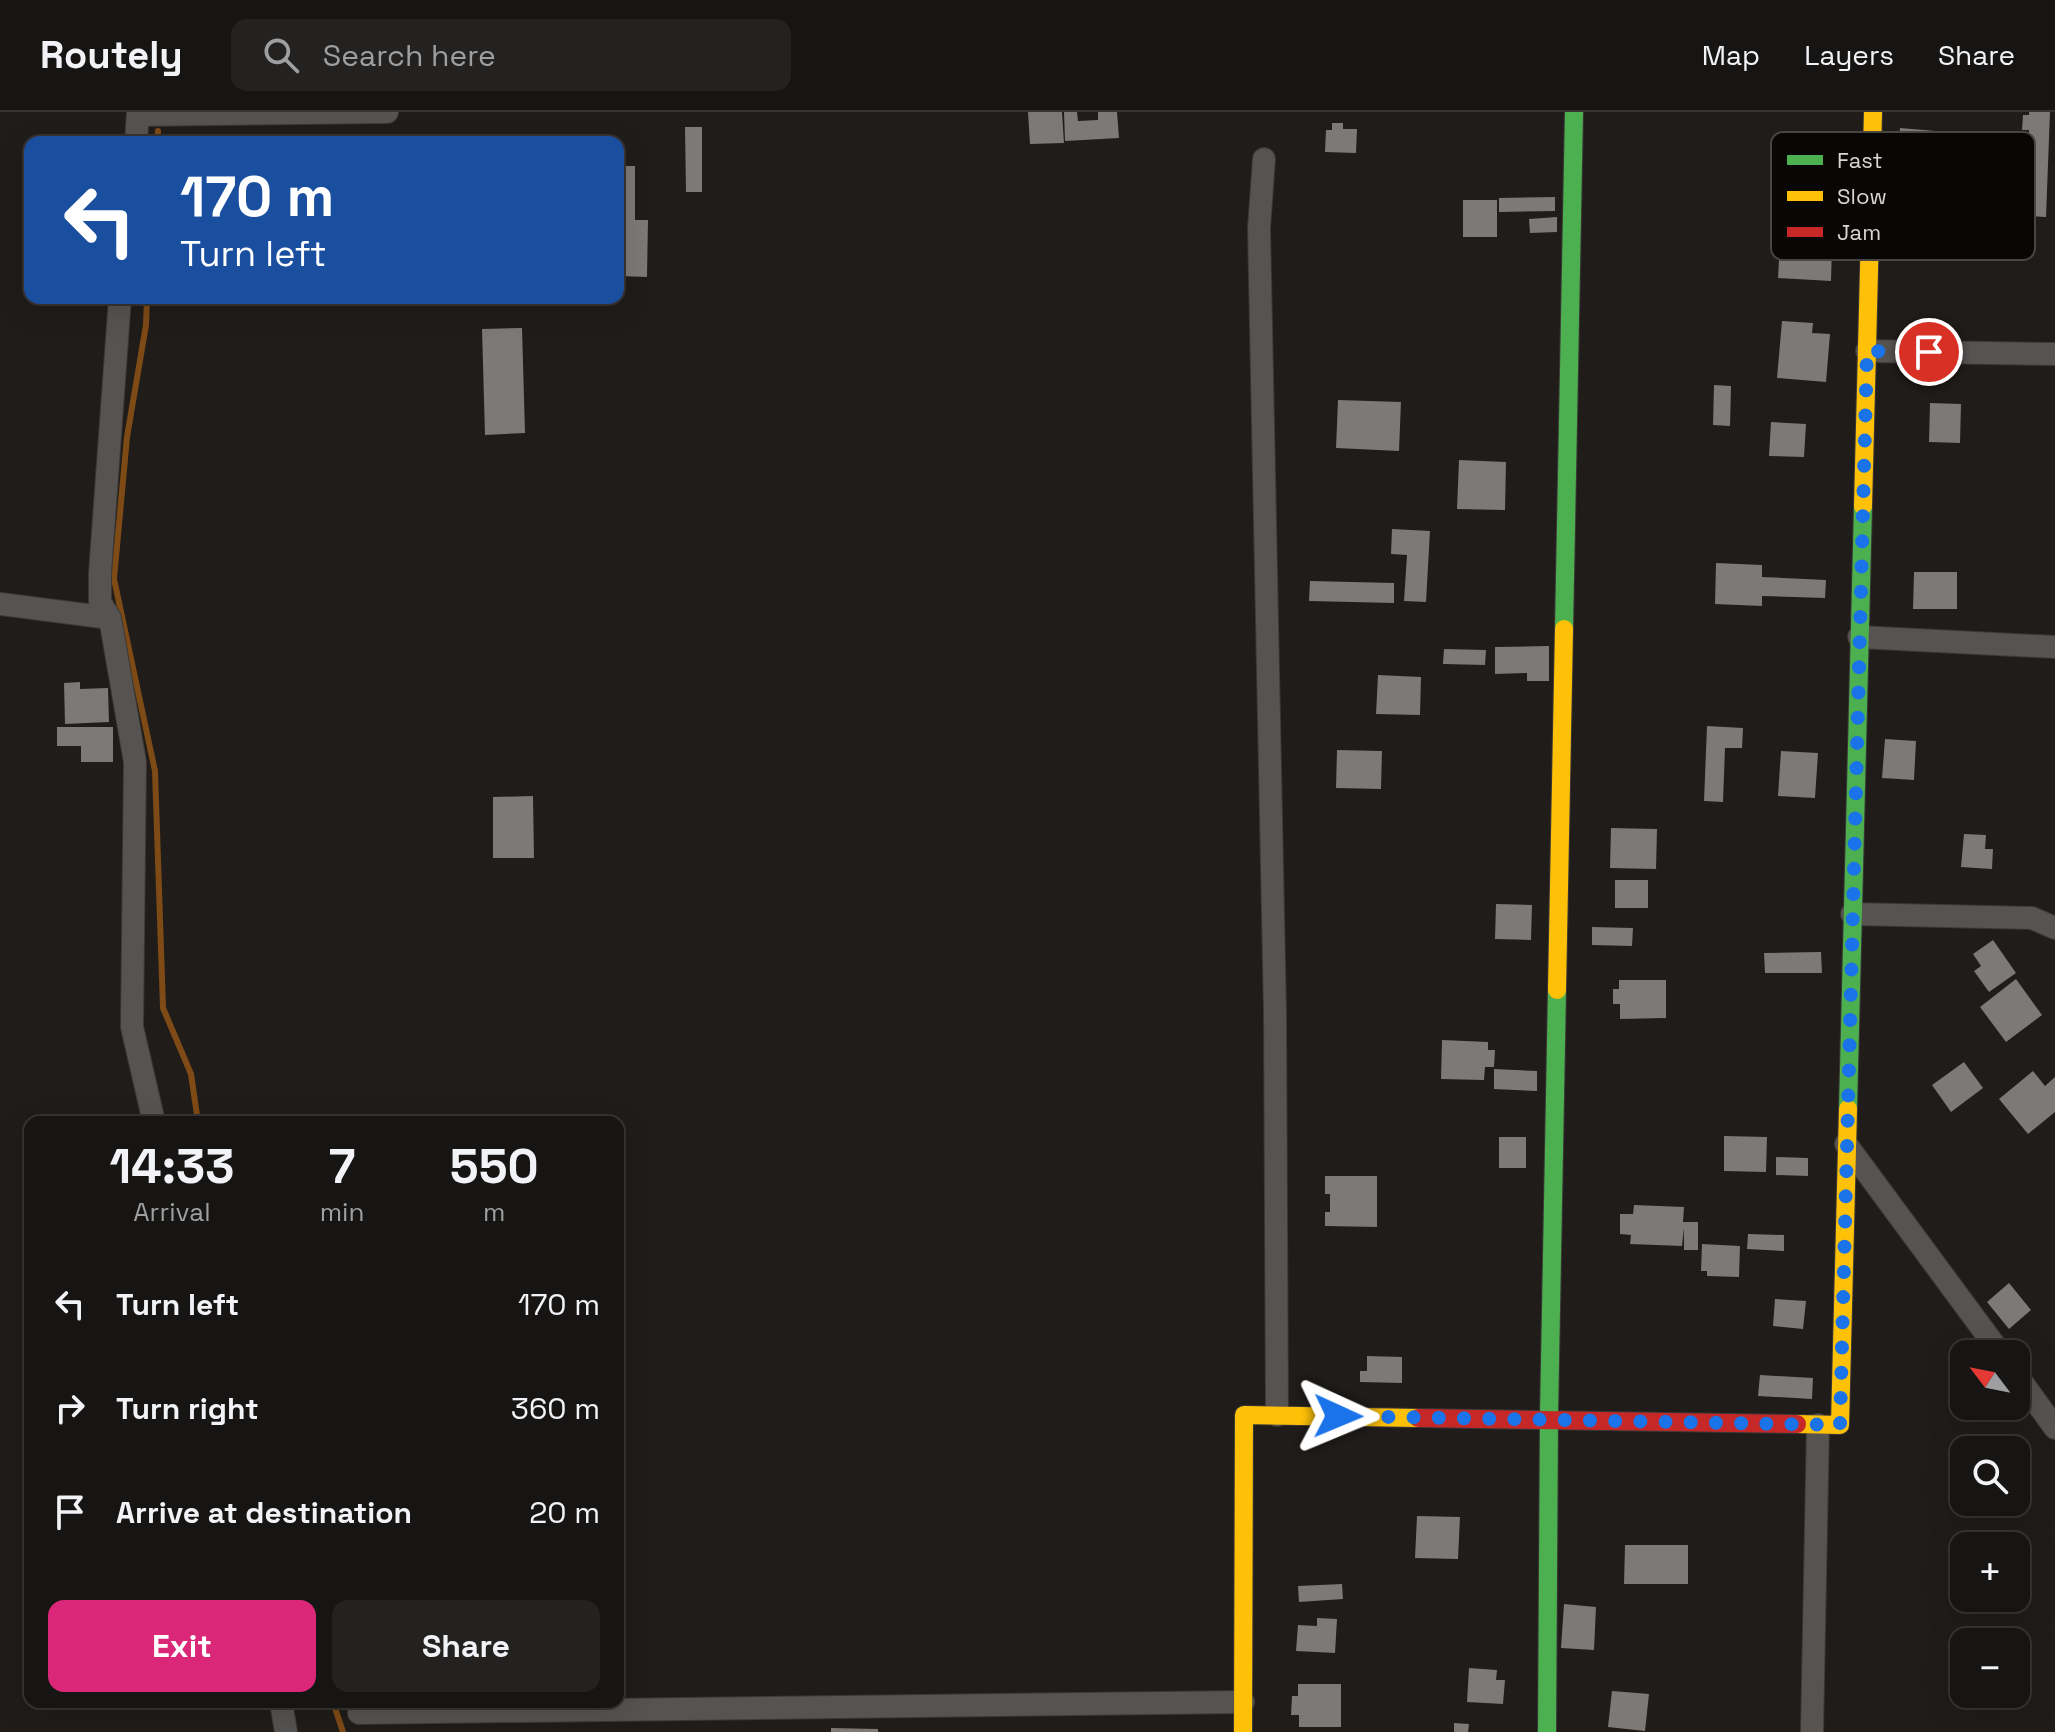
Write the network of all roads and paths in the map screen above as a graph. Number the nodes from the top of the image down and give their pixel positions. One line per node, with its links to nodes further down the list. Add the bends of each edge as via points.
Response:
1 (387, 112): 4 (street)
2 (1574, 112): 23 (street)
3 (1873, 112): 5 (street)
4 (138, 113): 6 (street)
5 (1872, 132)
6 (136, 136)
7 (1264, 159): 22 (street, via 1259,228 1275,1013)
8 (1869, 260): 10 (street)
9 (120, 304): 13 (street, via 100,573 100,602)
10 (1867, 351): 11 (street); 14 (street)
11 (2055, 354)
12 (0, 604): 13 (street)
13 (110, 618): 18 (street, via 135,762 132,1027)
14 (1859, 637): 15 (street); 16 (street)
15 (2055, 647)
16 (1852, 914): 17 (street, via 2032,918); 19 (street)
17 (2055, 928)
18 (153, 1116)
19 (1846, 1144): 20 (street); 24 (street, via 1840,1425)
20 (1991, 1340)
21 (2030, 1393): 25 (street)
22 (1277, 1415): 23 (street); 26 (street, via 1244,1415)
23 (1550, 1419): 24 (street); 31 (street)
24 (1818, 1425): 32 (street)
25 (2055, 1428)
26 (1243, 1702): 28 (street); 30 (street)
27 (282, 1708): 29 (street)
28 (359, 1713)
29 (286, 1732)
30 (1243, 1732)
31 (1547, 1732)
32 (1812, 1732)

